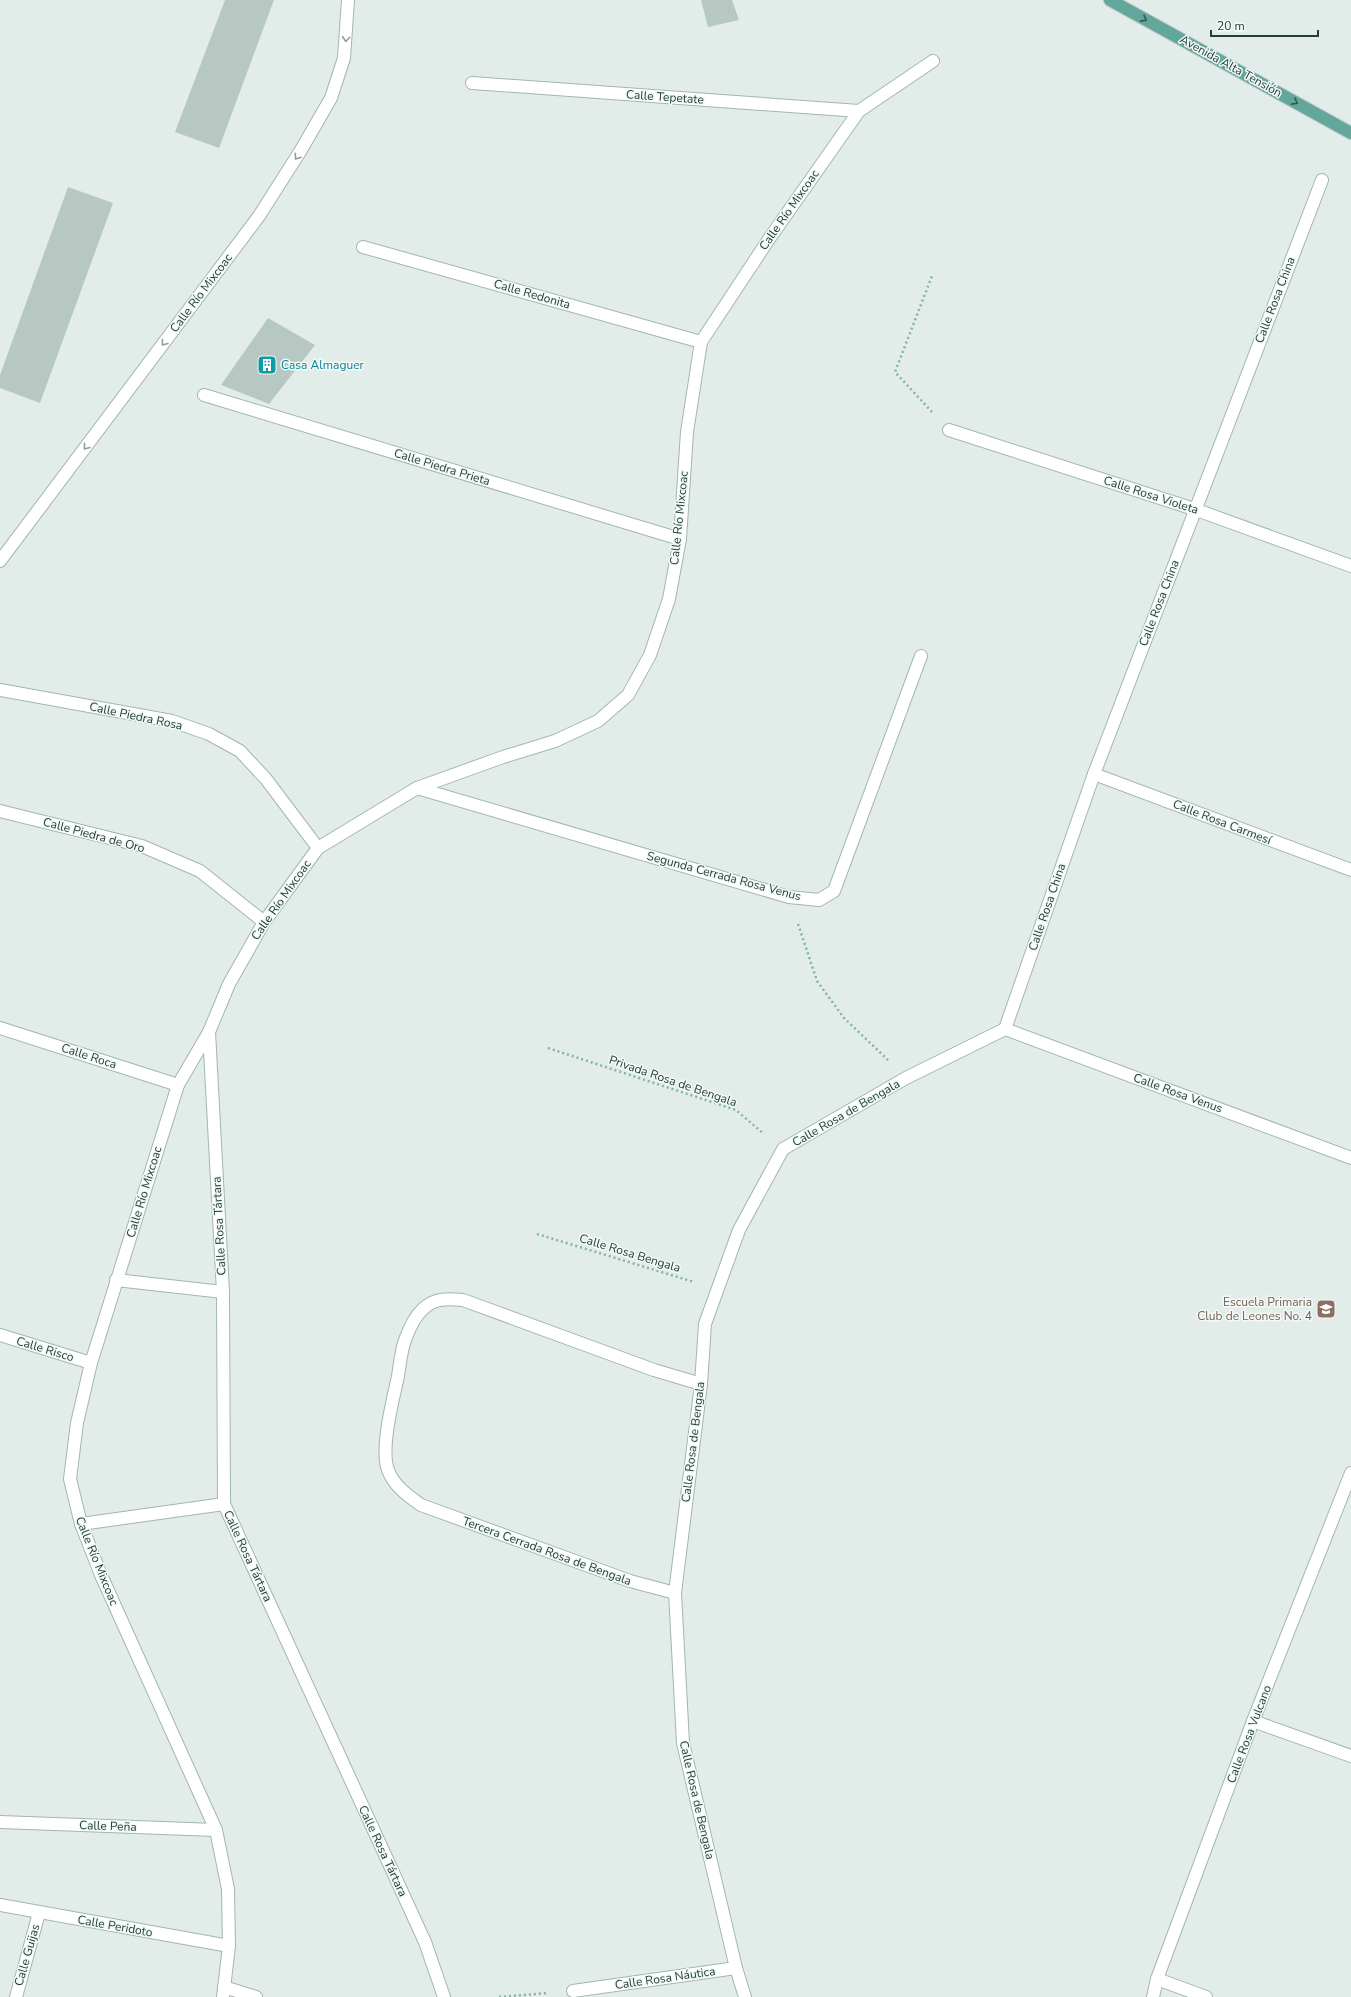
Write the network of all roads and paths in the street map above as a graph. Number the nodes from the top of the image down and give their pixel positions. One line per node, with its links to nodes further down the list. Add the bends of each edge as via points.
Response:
1 (348, 0): 15 (street, Calle Río Mixcoac, one-way to 15, via 344,58 331,98 301,150 259,216)
2 (1110, 0): 6 (main road, Avenida Alta Tensión, one-way to 6)
3 (933, 61): 5 (street, Calle Río Mixcoac)
4 (472, 83): 5 (street, Calle Tepetate)
5 (859, 111): 10 (street, Calle Río Mixcoac, via 769,239)
6 (1351, 133)
7 (1322, 180): 13 (street, Calle Rosa China)
8 (363, 247): 10 (street, Calle Redonita)
9 (932, 276): 12 (path, via 895,372)
10 (701, 342): 14 (street, Calle Río Mixcoac, via 687,432)
11 (204, 395): 14 (street, Calle Piedra Prieta)
12 (948, 430): 13 (street, Calle Rosa Violeta)
13 (1194, 509): 16 (street, Calle Rosa Violeta); 19 (street, Calle Rosa China)
14 (680, 539): 20 (street, Calle Río Mixcoac, via 667,606 650,655 628,695 598,721 555,741)
15 (0, 561)
16 (1351, 566)
17 (921, 656): 24 (street, Segunda Cerrada Rosa Venus, via 834,891 819,900)
18 (0, 690): 22 (street, Calle Piedra Rosa, via 172,721 209,734 240,751 266,779)
19 (1094, 774): 23 (street, Calle Rosa Carmesí); 27 (street, Calle Rosa China)
20 (417, 788): 22 (street, Calle Río Mixcoac); 24 (street, Segunda Cerrada Rosa Venus)
21 (0, 811): 25 (street, Calle Piedra de Oro, via 142,846 200,871)
22 (318, 848): 25 (street, Calle Río Mixcoac)
23 (1351, 870)
24 (789, 897): 30 (path, via 817,981 844,1018)
25 (264, 922): 28 (street, Calle Río Mixcoac, via 229,984)
26 (0, 1028): 31 (street, Calle Roca)
27 (1005, 1029): 30 (street, Calle Rosa de Bengala); 33 (street, Calle Rosa Venus)
28 (209, 1032): 31 (street, Calle Río Mixcoac); 37 (street, Calle Rosa Tártara)
29 (548, 1048): 32 (path, Privada Rosa de Bengala, via 736,1110)
30 (906, 1078): 32 (street, Calle Rosa de Bengala)
31 (178, 1085): 35 (street, Calle Río Mixcoac)
32 (782, 1149): 36 (street, Calle Rosa de Bengala, via 740,1230)
33 (1351, 1158)
34 (537, 1234): 36 (path, Calle Rosa Bengala)
35 (116, 1280): 37 (street); 39 (street, Calle Río Mixcoac)
36 (717, 1289): 40 (street, Calle Rosa de Bengala, via 705,1324)
37 (223, 1292): 42 (street, Calle Rosa Tártara)
38 (0, 1335): 39 (street, Calle Risco)
39 (91, 1363): 43 (street, Calle Río Mixcoac, via 77,1423 70,1479)
40 (700, 1384): 44 (street, Calle Rosa de Bengala); 44 (street, Tercera Cerrada Rosa de Bengala, via 654,1370 463,1300 446,1298 434,1301 423,1308 413,1322 405,1341 388,1427 387,1468 393,1481 421,1505 630,1581)
41 (1351, 1473): 45 (street, Calle Rosa Vulcano)
42 (224, 1504): 43 (street); 58 (street, Calle Rosa Tártara, via 425,1942)
43 (80, 1524): 48 (street, Calle Río Mixcoac)
44 (675, 1592): 52 (street, Calle Rosa de Bengala, via 683,1743)
45 (1253, 1721): 46 (street); 53 (street, Calle Rosa Vulcano)
46 (1351, 1756)
47 (0, 1822): 48 (street, Calle Peña)
48 (216, 1830): 51 (street, Calle Río Mixcoac, via 228,1889)
49 (0, 1905): 50 (street, Calle Peridoto)
50 (39, 1913): 51 (street, Calle Peridoto); 56 (street, Calle Guijas)
51 (229, 1946): 55 (street, Calle Río Mixcoac)
52 (736, 1968): 54 (street, Calle Rosa Náutica); 60 (street, Calle Rosa de Bengala)
53 (1157, 1979): 61 (street, Calle Rosa Vulcano); 62 (street)
54 (573, 1991): 59 (path)
55 (223, 1992): 57 (street)
56 (16, 1997)
57 (256, 1997)
58 (444, 1997)
59 (499, 1997)
60 (745, 1997)
61 (1153, 1997)
62 (1206, 1997)

